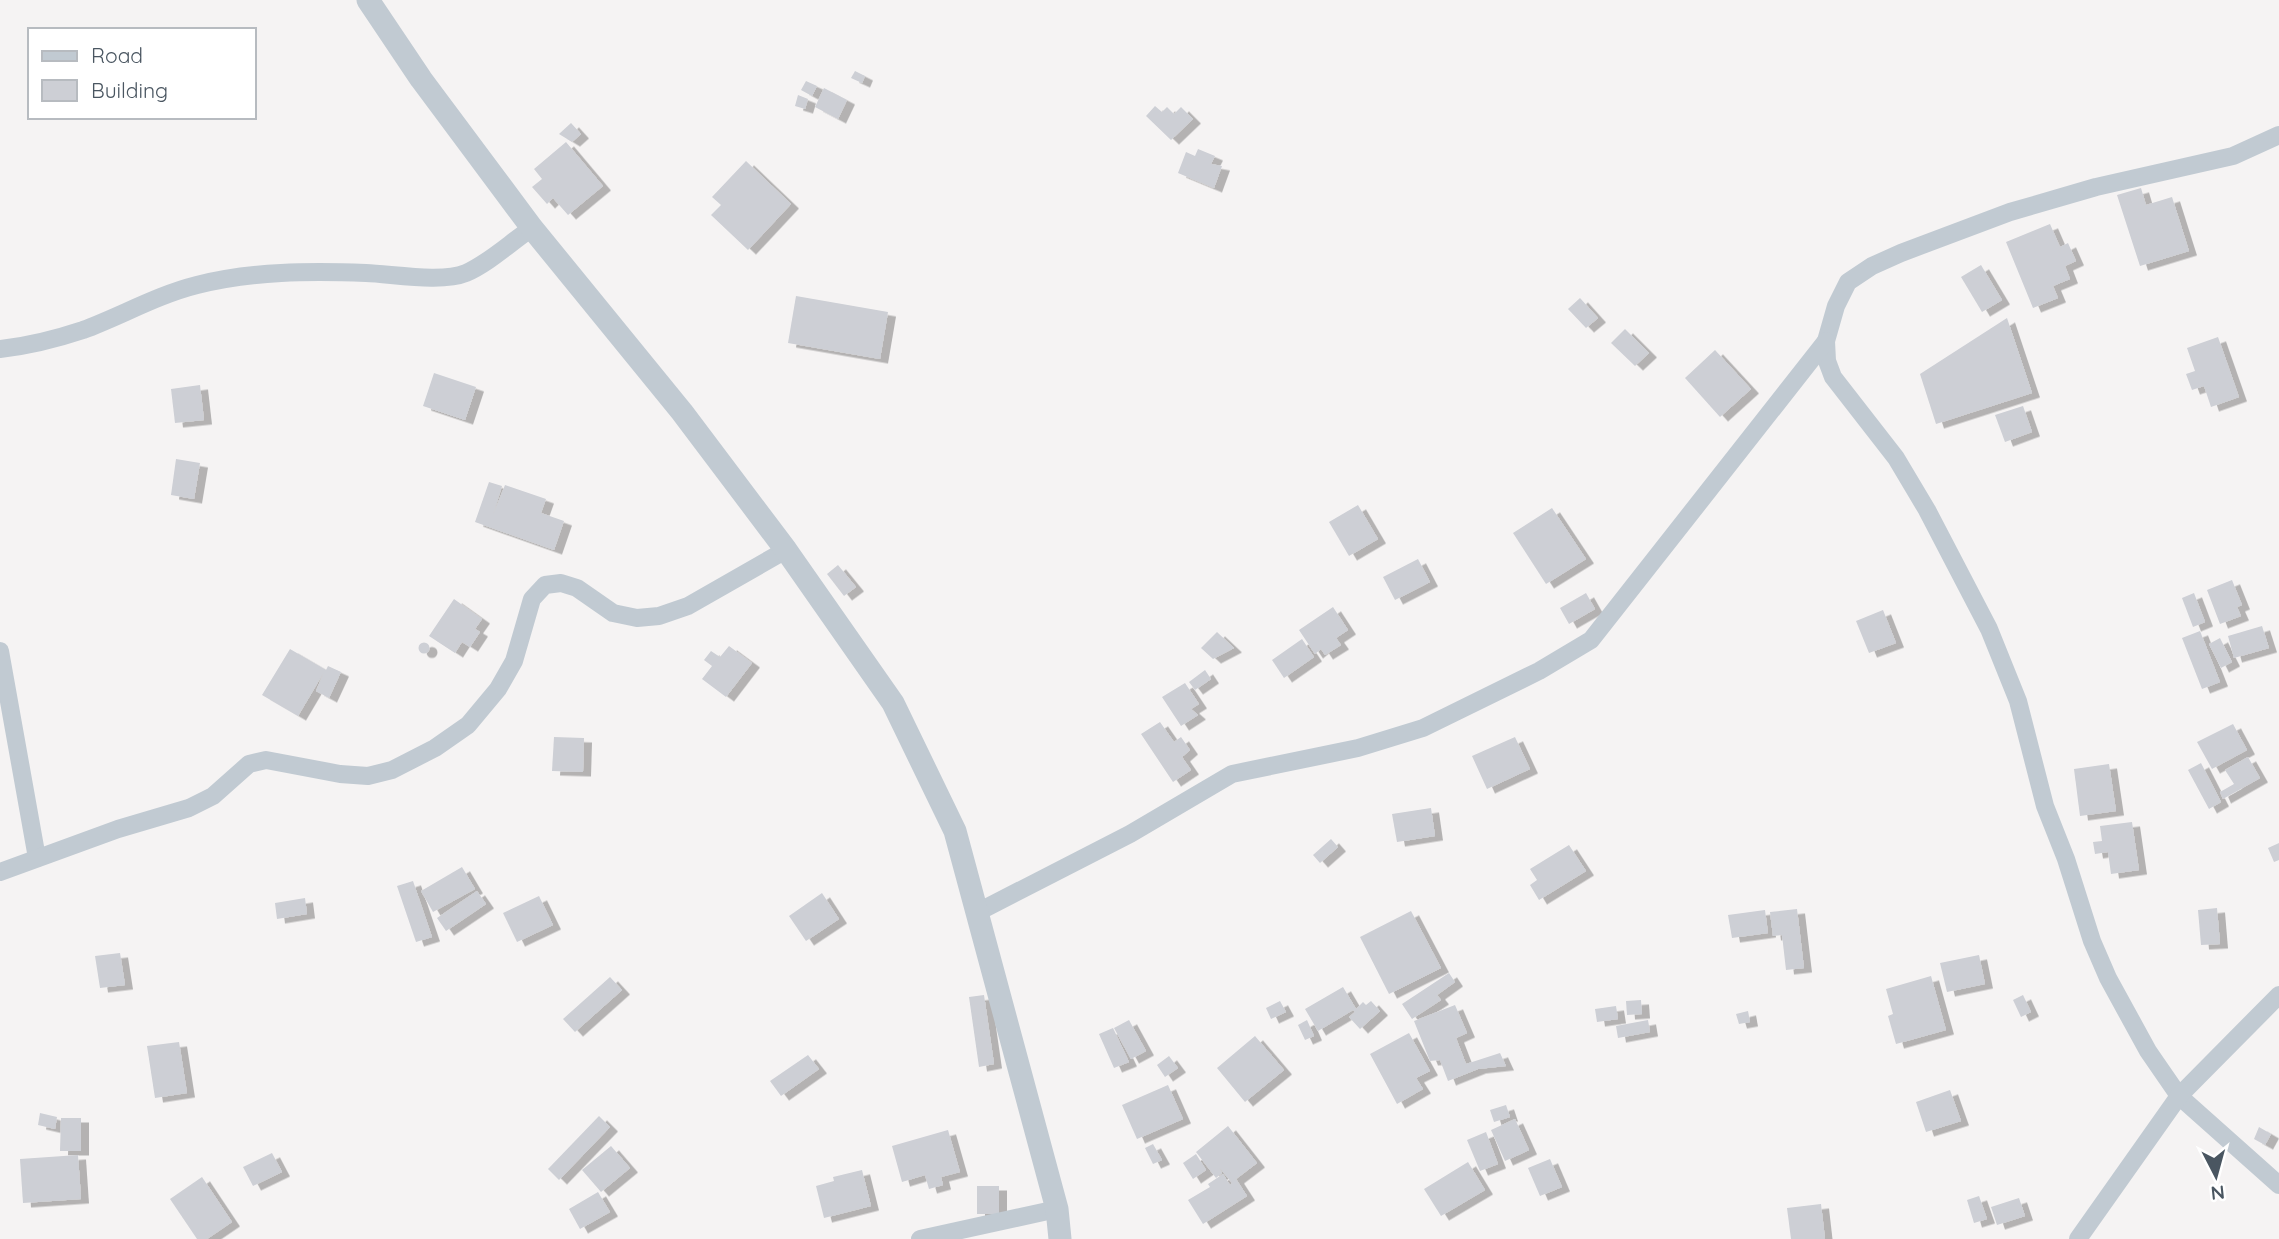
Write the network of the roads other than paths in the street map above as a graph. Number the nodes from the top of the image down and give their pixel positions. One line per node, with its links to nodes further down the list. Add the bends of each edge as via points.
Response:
1 (368, 0): 3 (street)
2 (2279, 135): 4 (street, via 2233,156 2010,212 1872,266 1848,282)
3 (532, 228): 5 (street, via 467,272 447,278 326,272 236,277 164,295 52,340); 6 (street, via 682,412)
4 (1826, 341): 10 (street, via 1591,640 1423,728 1358,748 1232,774 1130,834); 12 (street, via 1833,376 1896,458 1989,629 2018,701 2045,806 2092,941 2148,1051)
5 (0, 349)
6 (786, 550): 8 (street, via 698,601 659,616 638,618 613,612 578,588 545,585 532,599 514,661 498,690 468,726 435,748 393,770 368,776 266,760 249,764 213,796 189,808); 10 (street, via 893,703 955,831)
7 (0, 650): 8 (street)
8 (37, 858): 9 (street)
9 (0, 872)
10 (978, 912): 14 (street)
11 (2279, 995): 12 (street)
12 (2179, 1096): 13 (street); 17 (street)
13 (2279, 1185)
14 (1057, 1209): 15 (street); 16 (street)
15 (920, 1239)
16 (1060, 1239)
17 (2078, 1239)

